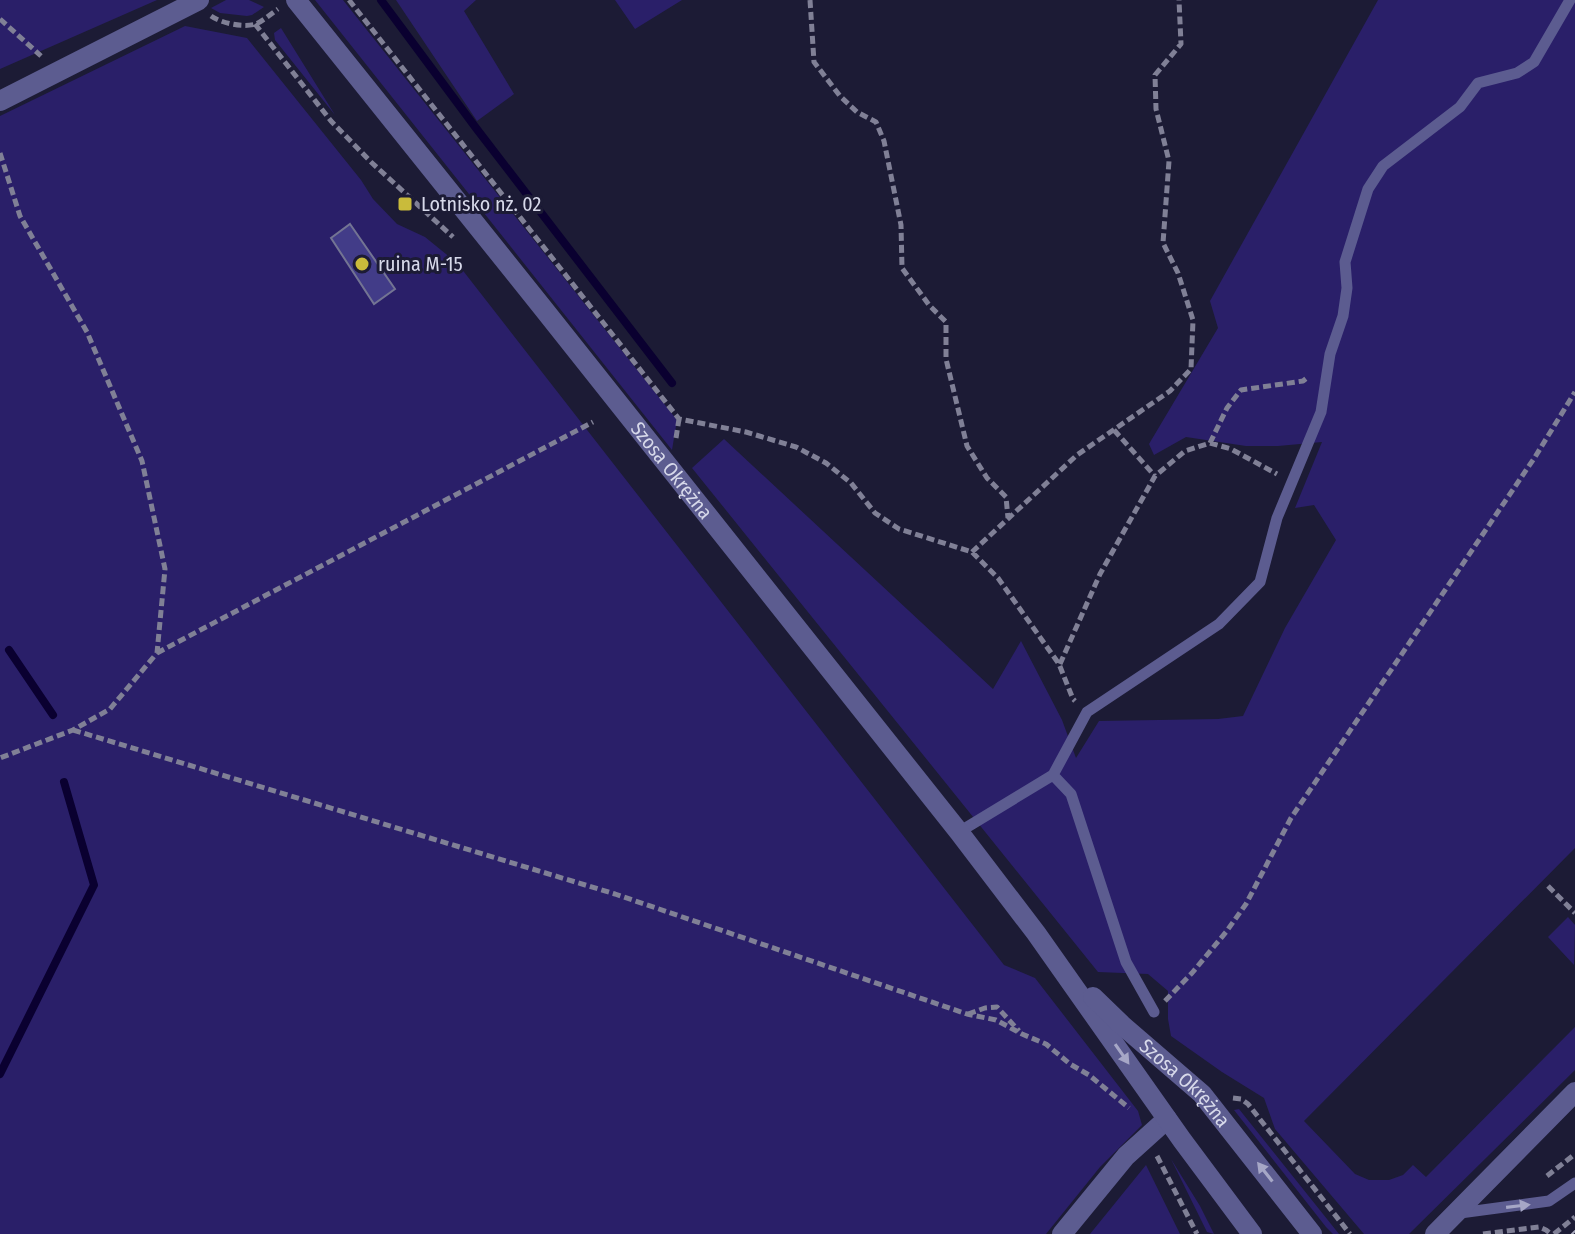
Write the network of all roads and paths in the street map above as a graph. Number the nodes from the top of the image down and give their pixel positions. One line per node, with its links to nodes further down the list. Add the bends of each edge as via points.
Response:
1 (296, 0): 29 (street, Szosa Okrężna)
2 (349, 0): 22 (path, via 679,419 796,447 826,463 875,513 899,529)
3 (810, 0): 21 (path, via 814,62 840,96 876,122 884,141 901,225 902,268 946,322 946,359 967,446 1006,497)
4 (1179, 0): 17 (path, via 1181,44 1155,75 1156,109 1169,161 1163,243 1193,320 1191,369 1170,391)
5 (1570, 0): 14 (lane, via 1534,62 1517,73 1478,83 1460,107 1383,166 1368,189 1345,262 1343,316)
6 (198, 1): 9 (path, via 215,19); 10 (street)
7 (271, 14): 9 (path)
8 (0, 19): 10 (path)
9 (255, 24): 13 (path, via 331,121)
10 (58, 71): 11 (street)
11 (0, 101)
12 (0, 153): 23 (path, via 20,216 87,332 142,461 165,569)
13 (462, 245)
14 (1330, 354): 18 (path, via 1303,381 1241,390); 20 (lane, via 1321,412)
15 (1575, 392): 33 (path, via 1291,818 1246,904)
16 (593, 422): 23 (path)
17 (1114, 430): 19 (path); 21 (path, via 1077,455)
18 (1210, 443): 19 (path, via 1185,451); 20 (path, via 1258,462)
19 (1155, 476): 24 (path, via 1100,574)
20 (1291, 483): 25 (lane, via 1260,582 1219,624)
21 (1008, 518): 22 (path)
22 (972, 552): 24 (path, via 998,578)
23 (157, 653): 26 (path, via 110,709)
24 (1059, 664): 25 (path, via 1073,699)
25 (1087, 712): 28 (lane)
26 (73, 730): 27 (path); 34 (path, via 615,894)
27 (0, 758)
28 (1053, 775): 29 (lane); 33 (lane, via 1071,794 1126,962)
29 (959, 832): 32 (street, Szosa Okrężna)
30 (1548, 886): 31 (path)
31 (1575, 913)
32 (1044, 945): 38 (street, Szosa Okrężna, one-way to 38); 46 (street, Szosa Okrężna, one-way to 32, via 1202,1094 1122,1025)
33 (1154, 1012)
34 (967, 1014): 35 (path, via 996,1020); 35 (path, via 997,1007)
35 (1022, 1034): 38 (path, via 1046,1044)
36 (1575, 1092): 41 (street)
37 (1228, 1102): 47 (path, via 1232,1098 1248,1104)
38 (1161, 1124): 43 (street, via 1126,1156); 45 (street, Szosa Okrężna)
39 (1157, 1158): 44 (path)
40 (1575, 1183): 41 (lane, one-way to 40, via 1549,1201)
41 (1455, 1214): 48 (street)
42 (1575, 1217): 50 (path)
43 (1062, 1234)
44 (1197, 1234)
45 (1252, 1234)
46 (1312, 1234)
47 (1350, 1234)
48 (1435, 1234)
49 (1483, 1234): 50 (path, via 1539,1227)
50 (1553, 1234)

